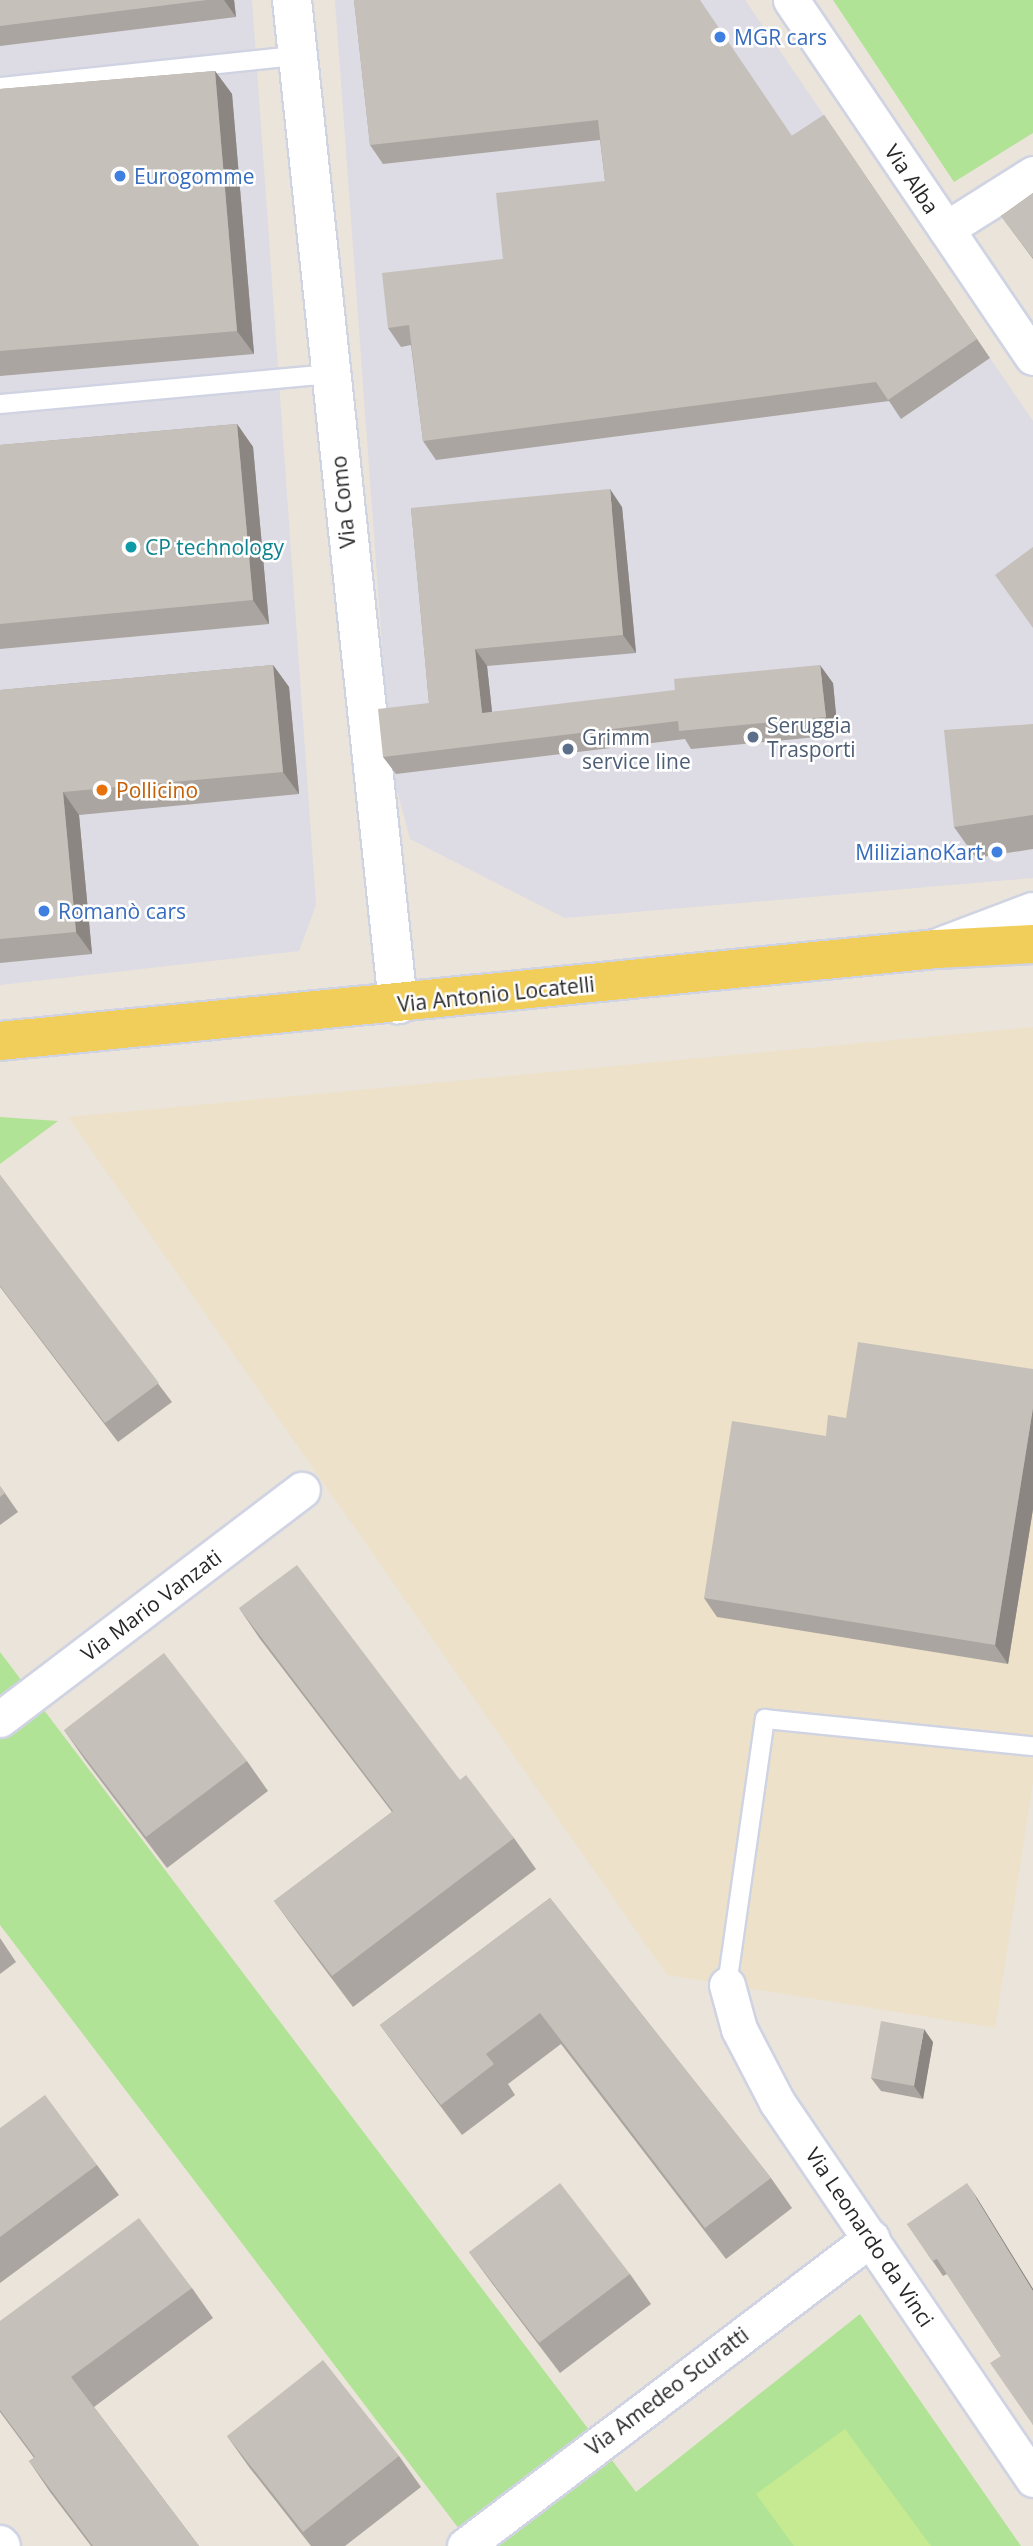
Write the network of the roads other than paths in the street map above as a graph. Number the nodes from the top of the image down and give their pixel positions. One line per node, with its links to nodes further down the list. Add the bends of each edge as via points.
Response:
1 (292, 0): 3 (street, Via Como)
2 (792, 0): 6 (street, Via Alba)
3 (297, 56): 4 (lane); 8 (street, Via Como)
4 (0, 87)
5 (1033, 174): 6 (street)
6 (946, 229): 7 (street, Via Alba)
7 (1033, 357)
8 (330, 374): 9 (lane); 15 (street, Via Como)
9 (0, 404)
10 (1033, 912): 14 (street)
11 (1033, 936): 12 (main road, Via Antonio Locatelli)
12 (991, 944): 13 (main road, Via Antonio Locatelli); 14 (main road, Via Antonio Locatelli)
13 (1033, 944)
14 (936, 948): 15 (main road, Via Antonio Locatelli)
15 (398, 1004): 16 (main road, Via Antonio Locatelli)
16 (0, 1041)
17 (302, 1490): 18 (street, Via Mario Vanzati)
18 (0, 1720)
19 (1033, 1746): 20 (lane, via 765,1719)
20 (727, 1985): 21 (street, Via Leonardo da Vinci, via 756,2068)
21 (871, 2238): 22 (street, Via Leonardo da Vinci); 23 (street, Via Amedeo Scuratti)
22 (1033, 2479)
23 (465, 2546)

